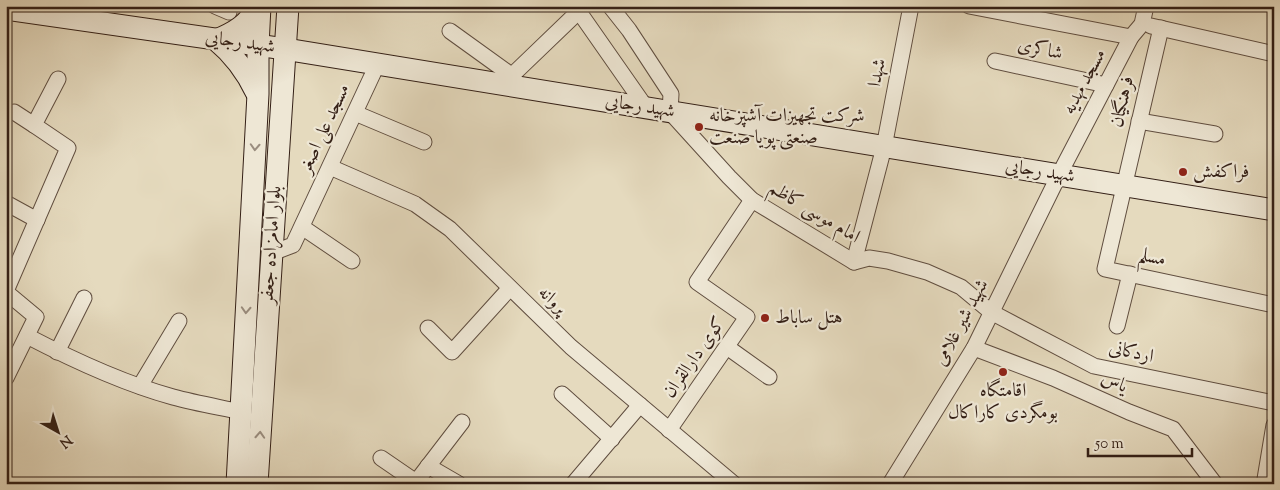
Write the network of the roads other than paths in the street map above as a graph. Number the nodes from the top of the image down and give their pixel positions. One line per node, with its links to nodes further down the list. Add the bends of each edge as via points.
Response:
1 (258, 6): 13 (main road, via 245,24); 14 (main road, بلوار امامزاده جعفر)
2 (610, 6): 27 (street, via 672,94)
3 (911, 6): 34 (street, شهدا)
4 (969, 6): 12 (street)
5 (1146, 6): 9 (street, مسجد مهدیه)
6 (577, 9): 21 (street); 25 (street)
7 (8, 14): 13 (main road, شهید رجایی)
8 (287, 14): 15 (main road, بلوار امامزاده جعفر); 17 (main road, via 294,36 306,48)
9 (1142, 24): 10 (street); 12 (street, مسجد مهدیه)
10 (1161, 28): 16 (street); 30 (street, فرهنگیان)
11 (450, 31): 21 (street)
12 (1131, 37): 22 (street, مسجد مهدیه)
13 (216, 40): 14 (main road, شهید رجایی); 24 (main road, via 240,64)
14 (258, 46): 15 (main road, شهید رجایی); 24 (main road, بلوار امامزاده جعفر)
15 (285, 50): 17 (main road, شهید رجایی); 23 (main road, بلوار امامزاده جعفر)
16 (1274, 54)
17 (321, 55): 19 (main road, شهید رجایی); 23 (main road)
18 (995, 62): 22 (street, شاکری)
19 (377, 65): 21 (main road, شهید رجایی); 28 (street, مسجد علی اصغر)
20 (58, 79): 31 (street)
21 (506, 80): 25 (main road, شهید رجایی)
22 (1106, 84): 36 (street, مسجد مهدیه)
23 (282, 86): 29 (main road, بلوار امامزاده جعفر)
24 (257, 103): 29 (main road, via 277,105); 65 (main road, بلوار امامزاده جعفر, one-way to 65)
25 (647, 108): 27 (main road, شهید رجایی)
26 (14, 112): 31 (street)
27 (670, 112): 34 (main road, شهید رجایی); 38 (street, امام موسی کاظم)
28 (355, 113): 33 (street); 35 (street, مسجد علی اصغر)
29 (281, 114): 43 (main road, بلوار امامزاده جعفر)
30 (1139, 121): 32 (street); 37 (street, فرهنگیان)
31 (34, 124): 41 (street, via 68,148)
32 (1215, 134)
33 (424, 142)
34 (884, 147): 36 (main road, شهید رجایی); 45 (street, شهدا)
35 (330, 167): 42 (street, مسجد علی اصغر); 47 (street, پروانه, via 415,204 450,229)
36 (1059, 175): 37 (main road, شهید رجایی); 51 (street, شهید شیر غلامی)
37 (1124, 186): 40 (main road, شهید رجایی); 46 (street, مسلم, via 1105,269)
38 (752, 200): 45 (street, امام موسی کاظم); 56 (street, کوی دارالقران, via 697,282 747,317)
39 (6, 203): 41 (street)
40 (1274, 210)
41 (37, 220): 48 (street)
42 (302, 227): 43 (street, مسجد علی اصغر, via 293,245); 44 (street)
43 (272, 253): 74 (main road, بلوار امامزاده جعفر, one-way to 43)
44 (352, 261)
45 (854, 262): 51 (street, امام موسی کاظم, via 869,258 927,272 960,287)
46 (1130, 274): 50 (street, مسلم); 53 (street)
47 (510, 288): 54 (street, via 452,352); 64 (street, پروانه, via 571,348)
48 (6, 292): 55 (street, via 36,318)
49 (84, 298): 58 (street)
50 (1274, 305)
51 (991, 312): 57 (street, شهید شیر غلامی); 63 (street, اردکانی, via 1094,366)
52 (179, 321): 61 (street)
53 (1117, 326)
54 (428, 328)
55 (27, 336): 58 (street); 59 (street)
56 (727, 347): 60 (street); 68 (street, کوی دارالقران)
57 (974, 348): 78 (street, شهید شیر غلامی); 79 (street, یاس, via 1173,429)
58 (57, 352): 61 (street)
59 (6, 378)
60 (769, 378)
61 (140, 386): 65 (street)
62 (562, 394): 69 (street)
63 (1274, 403)
64 (640, 405): 68 (street, پروانه); 69 (street)
65 (240, 412): 73 (main road, بلوار امامزاده جعفر)
66 (462, 422): 71 (street)
67 (1274, 425): 72 (street, via 1265,479)
68 (669, 430): 77 (street, پروانه)
69 (612, 439): 76 (street)
70 (381, 458): 71 (street, via 416,482)
71 (428, 466): 75 (street)
72 (1274, 482)
73 (237, 484)
74 (257, 484)
75 (458, 484)
76 (573, 484)
77 (734, 484)
78 (890, 484)
79 (1214, 484)

